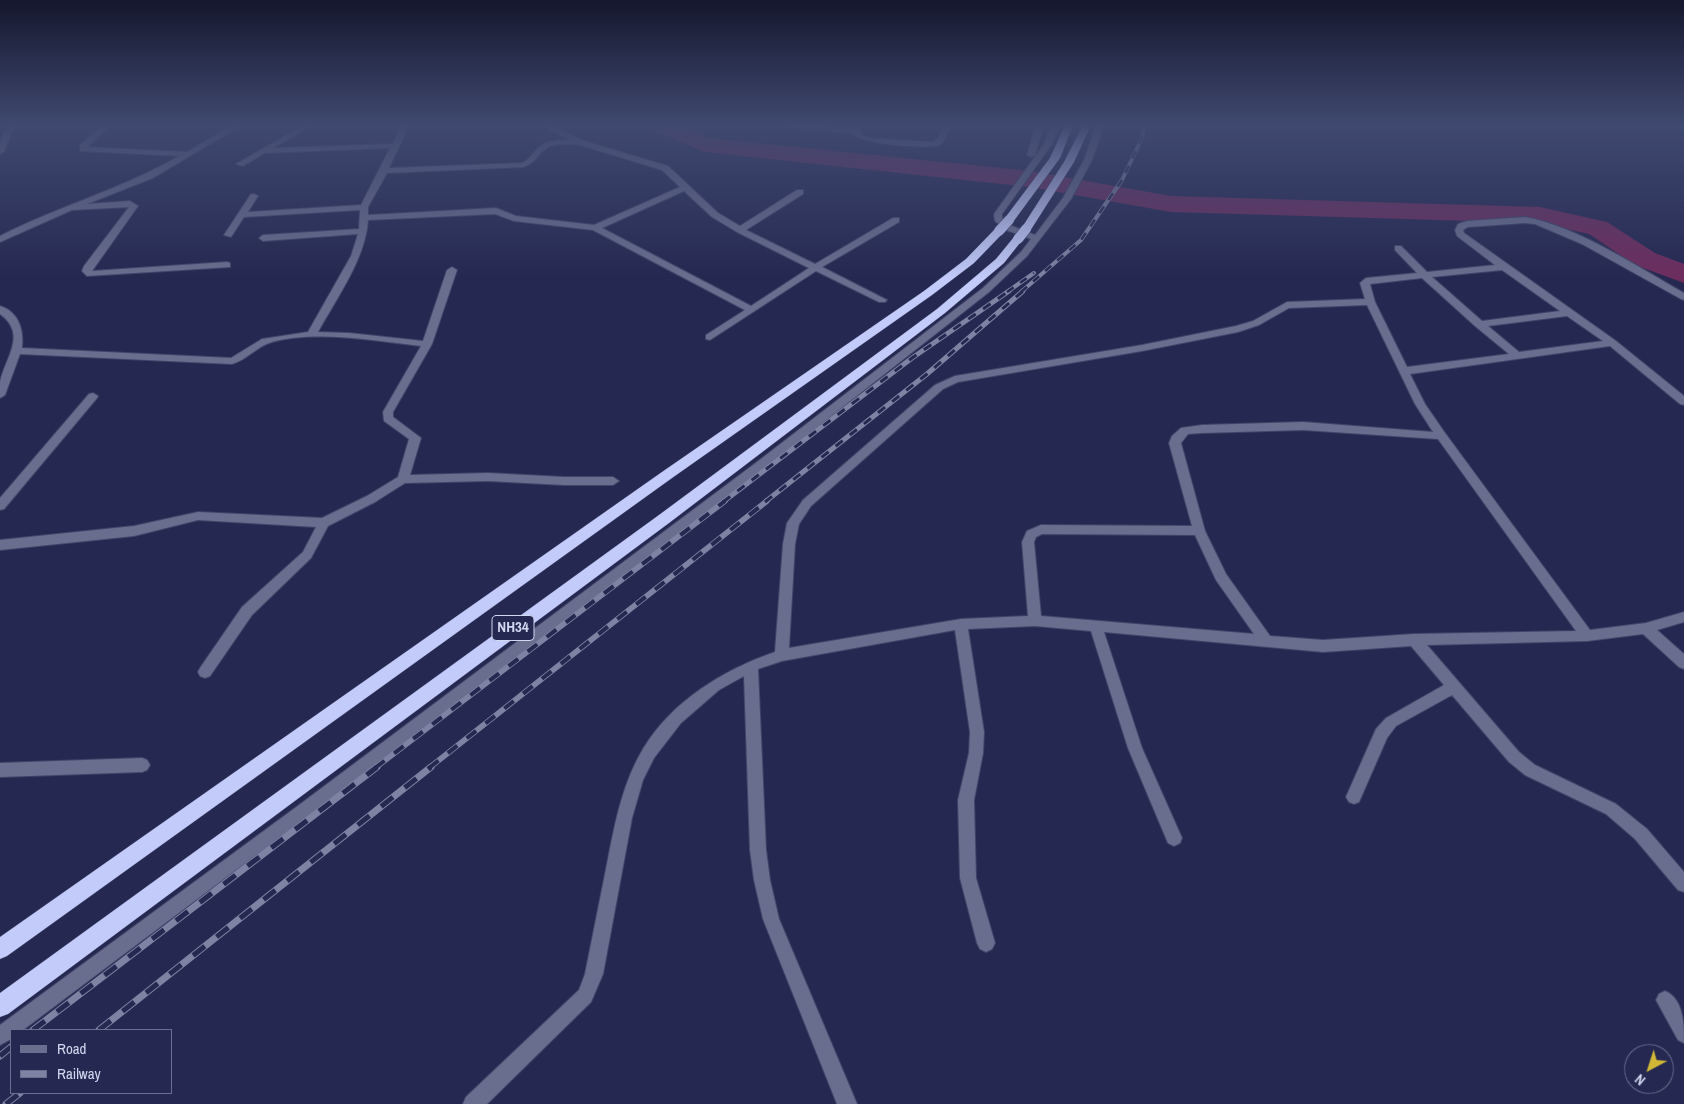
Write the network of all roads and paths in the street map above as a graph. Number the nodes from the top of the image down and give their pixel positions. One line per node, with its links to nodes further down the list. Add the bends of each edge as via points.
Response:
1 (148, 177): 12 (street)
2 (381, 177): 11 (street)
3 (675, 177): 8 (street)
4 (1023, 177): 22 (street, via 998,214 998,219 1009,228)
5 (1041, 177): 72 (highway, NH34, via 1004,225 970,261 928,294 667,475)
6 (1060, 177): 74 (highway, NH34, via 1000,261 941,311 664,519)
7 (1079, 177): 22 (street, via 1067,199)
8 (685, 188): 16 (street); 17 (street, via 711,212)
9 (800, 192): 17 (street)
10 (254, 196): 13 (street)
11 (364, 207): 13 (street); 14 (street)
12 (70, 208): 21 (street); 24 (street, via 134,206 89,266 87,271 90,274)
13 (240, 215): 19 (street)
14 (363, 218): 16 (street, via 496,211 514,218); 18 (street)
15 (896, 220): 25 (street)
16 (595, 228): 33 (street)
17 (740, 230): 25 (street)
18 (363, 232): 20 (street); 36 (street, via 355,256)
19 (228, 235)
20 (263, 238)
21 (0, 239)
22 (1037, 239): 76 (street, via 986,290 761,465)
23 (1398, 248): 28 (street)
24 (227, 265)
25 (816, 267): 30 (street); 33 (street)
26 (1504, 267): 28 (street); 29 (street, via 1460,234 1461,226 1525,220 1537,222 1585,242); 34 (street)
27 (452, 270): 39 (street)
28 (1424, 274): 31 (street, via 1370,280 1365,283); 35 (street)
29 (1684, 297)
30 (882, 300)
31 (1370, 302): 42 (street); 61 (street, via 1287,304 1256,323 1238,329 962,377 939,387 807,503 793,523)
32 (0, 309): 40 (street, via 15,322 18,333)
33 (752, 310): 37 (street)
34 (1570, 313): 35 (street); 38 (street)
35 (1478, 324): 41 (street)
36 (311, 335): 39 (street); 40 (street, via 270,339 232,361)
37 (710, 338)
38 (1612, 343): 41 (street); 45 (street)
39 (427, 344): 47 (street, via 388,412 388,418 415,438)
40 (16, 351): 43 (street)
41 (1516, 356): 42 (street)
42 (1405, 371): 46 (street, via 1420,404)
43 (0, 395)
44 (93, 396): 49 (street)
45 (1684, 402)
46 (1441, 436): 51 (street, via 1303,426 1185,431 1175,443); 58 (street)
47 (403, 480): 48 (street, via 488,477); 50 (street)
48 (613, 481)
49 (0, 506)
50 (324, 523): 52 (street, via 198,516 134,532); 64 (street, via 307,555 247,611)
51 (1199, 531): 54 (street, via 1056,529 1031,534 1028,542); 60 (street, via 1221,577)
52 (0, 545)
53 (1684, 617): 57 (street)
54 (1035, 621): 55 (street); 56 (street)
55 (961, 624): 61 (street); 71 (street, via 977,732 966,800 968,878)
56 (1096, 626): 60 (street); 69 (street, via 1135,748)
57 (1646, 628): 58 (street); 62 (street)
58 (1586, 636): 59 (street)
59 (1414, 640): 60 (street, via 1324,646); 65 (street)
60 (1266, 641)
61 (782, 655): 63 (street)
62 (1684, 662)
63 (751, 666): 77 (street, via 714,686 682,714 649,753 636,779 624,818 594,974 584,996); 78 (street, via 762,880 771,919)
64 (205, 672)
65 (1454, 687): 68 (street, via 1391,722 1381,734); 70 (street, via 1514,757 1536,773 1611,809 1641,834)
66 (142, 766): 67 (street)
67 (0, 770)
68 (1354, 797)
69 (1174, 838)
70 (1684, 884)
71 (986, 943)
72 (0, 949)
73 (1665, 1000): 75 (street)
74 (0, 1006)
75 (1684, 1034)
76 (0, 1036)
77 (473, 1104)
78 (847, 1104)

